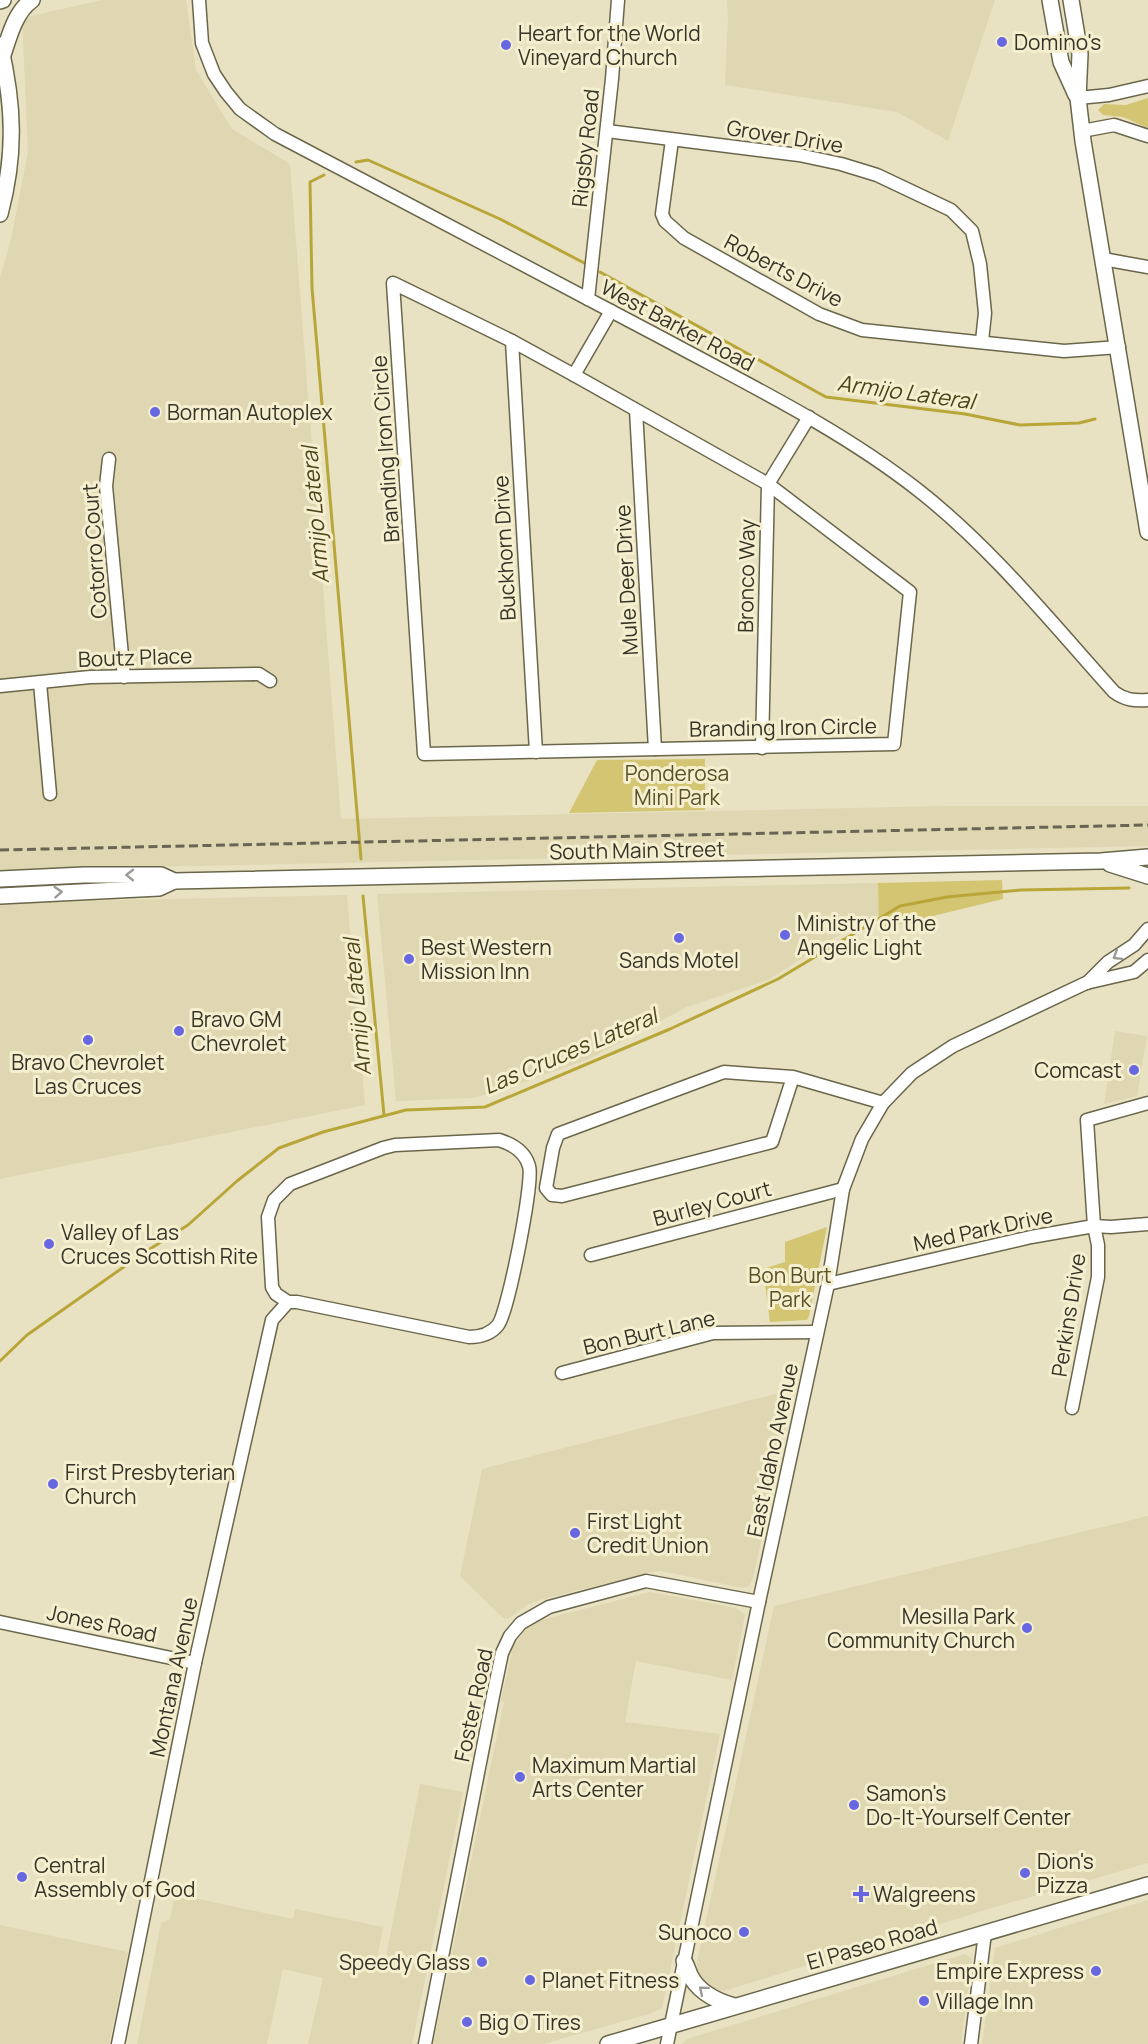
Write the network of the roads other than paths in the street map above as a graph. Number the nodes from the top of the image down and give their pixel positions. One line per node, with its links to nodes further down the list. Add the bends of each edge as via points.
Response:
1 (32, 0): 6 (main road, via 14,23)
2 (200, 0): 16 (street, West Barker Road, via 202,43 214,74 240,109 275,134)
3 (618, 0): 9 (street, Rigsby Road)
4 (1050, 0): 8 (main road, via 1060,62)
5 (1071, 0): 8 (main road, via 1080,54)
6 (1, 50): 13 (main road, via 12,110 11,161)
7 (1148, 86): 8 (street)
8 (1078, 98): 10 (main road)
9 (607, 131): 12 (street, Grover Drive); 16 (street, Rigsby Road)
10 (1082, 131): 11 (street, via 1114,125); 14 (main road)
11 (1148, 136)
12 (672, 140): 19 (street, Roberts Drive, via 662,214 684,238 819,314 861,330); 19 (street, Grover Drive, via 799,155 841,164 877,175 951,210 972,231 980,264 985,313)
13 (0, 214)
14 (1102, 259): 15 (street); 20 (main road)
15 (1148, 267)
16 (588, 299): 17 (street, West Barker Road)
17 (611, 311): 21 (street); 23 (street, West Barker Road)
18 (512, 341): 21 (street, Branding Iron Circle); 34 (street, Buckhorn Drive); 34 (street, Branding Iron Circle, via 393,283 424,754)
19 (982, 341): 20 (street, Roberts Drive, via 1064,351)
20 (1119, 347): 26 (main road)
21 (574, 375): 22 (street, Branding Iron Circle)
22 (636, 410): 25 (street, Branding Iron Circle); 33 (street, Mule Deer Drive)
23 (809, 417): 25 (street); 31 (street, West Barker Road, via 886,465 957,522 1044,611 1114,692 1134,701)
24 (109, 459): 27 (street, Cotorro Court, via 106,486)
25 (768, 484): 32 (street, Bronco Way); 32 (street, Branding Iron Circle, via 910,592 894,744)
26 (1148, 532)
27 (124, 676): 28 (street, Boutz Place, via 259,674); 29 (street, Boutz Place)
28 (270, 681)
29 (40, 682): 30 (street, Boutz Place); 35 (street)
30 (0, 686)
31 (1148, 700)
32 (762, 748): 33 (street, Branding Iron Circle)
33 (655, 749): 34 (street, Branding Iron Circle)
34 (536, 752)
35 (50, 794)
36 (1148, 857): 37 (main road, South Main Street)
37 (1101, 861): 38 (main road, South Main Street); 40 (main road, South Main Street)
38 (1148, 876)
39 (0, 879): 40 (main road, South Main Street, one-way to 39, via 161,875)
40 (174, 881): 41 (main road, South Main Street, one-way to 40, via 159,888)
41 (0, 896)
42 (1148, 929): 44 (street, East Idaho Avenue, one-way to 44)
43 (1148, 960): 44 (street, East Idaho Avenue, via 1134,972)
44 (1086, 983): 46 (street, East Idaho Avenue, via 953,1046 912,1073)
45 (793, 1077): 45 (street, via 772,1142 562,1196 552,1195 546,1188 558,1134 724,1072); 46 (street)
46 (883, 1103): 48 (street, East Idaho Avenue, via 862,1139)
47 (1148, 1103): 50 (street, Perkins Drive, via 1087,1120)
48 (843, 1189): 51 (street, Burley Court); 52 (street, East Idaho Avenue)
49 (1148, 1224): 50 (street, Med Park Drive)
50 (1094, 1226): 52 (street, Med Park Drive); 56 (street, Perkins Drive, via 1098,1277)
51 (591, 1255)
52 (828, 1284): 54 (street, East Idaho Avenue)
53 (288, 1302): 53 (street, via 469,1337 493,1331 506,1303 531,1181 526,1157 499,1140 395,1145 290,1184 274,1200 268,1217 272,1287); 59 (street, Montana Avenue, via 272,1320)
54 (817, 1332): 55 (street, Bon Burt Lane, via 713,1334); 57 (street, East Idaho Avenue)
55 (562, 1373)
56 (1072, 1408)
57 (759, 1602): 62 (street, East Idaho Avenue); 66 (street, Foster Road, via 646,1581 549,1607 521,1623 510,1636 502,1653)
58 (0, 1622): 59 (street, Jones Road)
59 (195, 1663): 65 (street, Montana Avenue)
60 (1148, 1885): 61 (main road, El Paseo Road)
61 (985, 1933): 63 (main road, El Paseo Road); 69 (street)
62 (684, 1961): 63 (main road, one-way to 62, via 700,1989); 64 (street, East Idaho Avenue)
63 (734, 2006): 64 (main road, El Paseo Road)
64 (671, 2024): 67 (main road, El Paseo Road); 68 (street, East Idaho Avenue)
65 (118, 2044)
66 (424, 2044)
67 (610, 2044)
68 (667, 2044)
69 (971, 2044)

